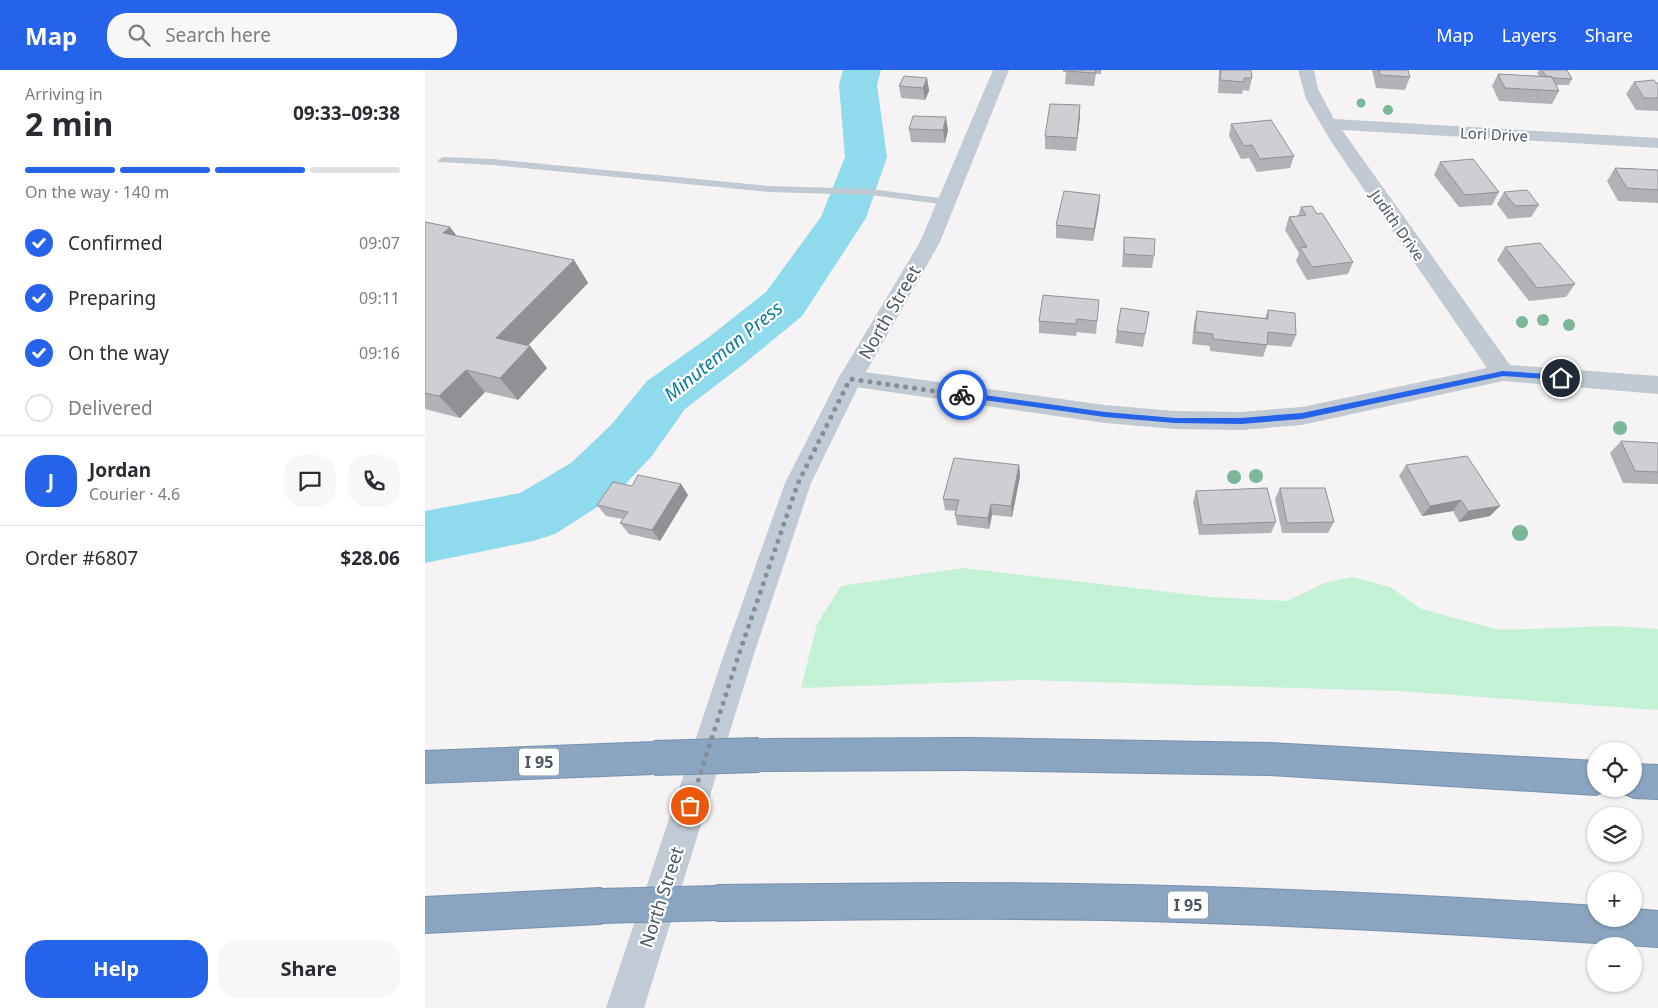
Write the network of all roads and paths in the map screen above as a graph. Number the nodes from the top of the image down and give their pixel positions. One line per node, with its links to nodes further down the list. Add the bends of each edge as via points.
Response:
1 (1001, 70): 6 (main road, North Street)
2 (1306, 70): 3 (street, Judith Drive, via 1317,104)
3 (1329, 124): 4 (street, Lori Drive); 7 (street, Judith Drive)
4 (1658, 143)
5 (443, 160): 6 (lane, via 769,189 871,192)
6 (947, 202): 8 (main road, North Street, via 929,242)
7 (1503, 373): 8 (street, via 1302,416 1241,421 1105,414); 9 (street)
8 (850, 379): 16 (main road, North Street, via 798,483 738,657)
9 (1658, 385)
10 (425, 768): 11 (highway, I 95, bridge, via 759,755 968,754 1268,759)
11 (1587, 777)
12 (1642, 781): 13 (highway)
13 (1658, 782)
14 (425, 914): 15 (highway, I 95, bridge, via 718,903 1027,901 1531,920)
15 (1658, 929)
16 (625, 1008)

